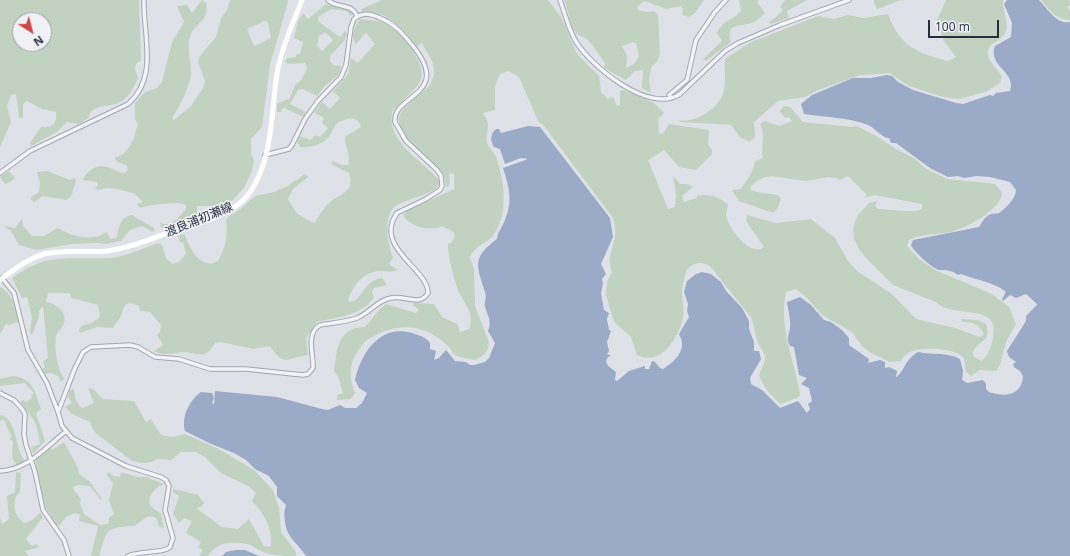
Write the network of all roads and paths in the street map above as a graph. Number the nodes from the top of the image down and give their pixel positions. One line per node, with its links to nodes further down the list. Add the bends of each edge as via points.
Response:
1 (144, 0): 10 (street, via 148,63 144,83 138,94 128,104 30,151)
2 (302, 0): 9 (main road, 渡良浦初瀬線, via 281,56)
3 (328, 0): 7 (street, via 332,4 347,6)
4 (560, 0): 8 (street, via 574,39 596,67 650,98)
5 (726, 0): 8 (street, via 696,40 689,77 669,95)
6 (849, 0): 8 (street, via 738,43 725,51 680,94)
7 (358, 16): 9 (street, via 352,23 346,65 341,78 318,101 305,119 292,145); 13 (street, via 373,15 397,28 417,51 426,68 426,79 422,89 398,110 395,122 406,142 441,176 442,186 436,194 397,213 392,224 396,248 426,284 426,297 418,300 400,297 386,299 356,318 320,325 311,335 313,368 308,374 303,375 246,369 210,369 179,359 155,357 130,345 90,347 83,352 75,368)
8 (671, 98)
9 (265, 155): 11 (main road, 渡良浦初瀬線, via 251,190 230,210 122,249 43,255 19,266)
10 (0, 174)
11 (1, 279): 13 (street, via 14,293 28,350 47,383)
12 (0, 393): 15 (street, via 14,400 22,408 24,434)
13 (58, 412): 14 (street)
14 (66, 432): 15 (street); 18 (street, via 72,438 126,466 161,478 168,483 165,515 173,543 162,552 144,551)
15 (31, 460): 16 (street, via 17,469); 17 (street, via 43,510 64,540)
16 (0, 471)
17 (69, 556)
18 (128, 556)

